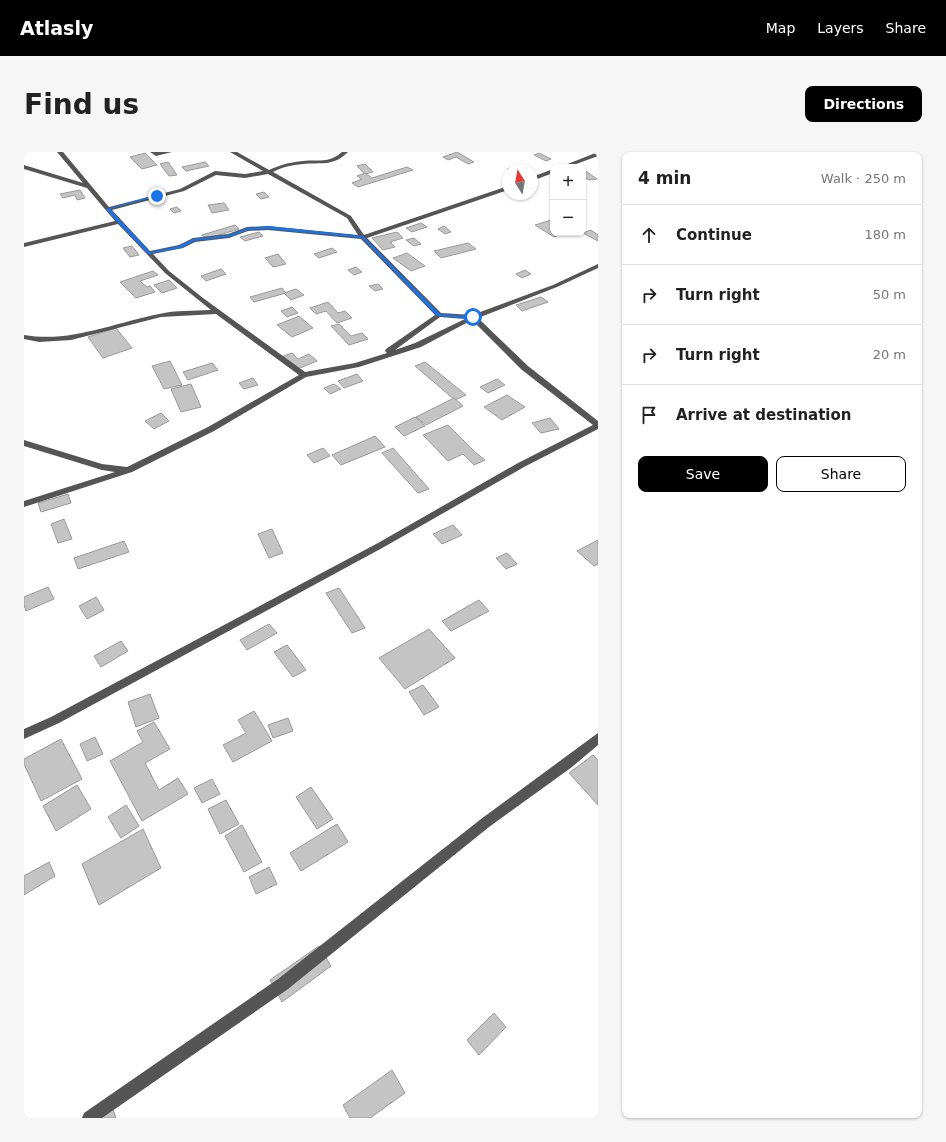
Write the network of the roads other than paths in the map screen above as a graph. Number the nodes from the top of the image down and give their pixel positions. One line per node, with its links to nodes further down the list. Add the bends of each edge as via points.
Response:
1 (60, 152): 12 (street)
2 (152, 152): 3 (street)
3 (170, 152)
4 (232, 152): 9 (street)
5 (345, 152): 9 (street, via 328,162 304,162 281,166)
6 (598, 154): 7 (street)
7 (571, 164)
8 (24, 167): 12 (street)
9 (268, 172): 14 (street, via 245,176 215,174 182,190); 16 (street, via 349,217)
10 (550, 172): 11 (street)
11 (538, 177)
12 (91, 187): 14 (street)
13 (502, 190): 16 (street)
14 (108, 209): 15 (street)
15 (118, 222): 17 (street); 18 (street)
16 (363, 237): 18 (street, via 268,228 248,229 229,236 193,240 180,247); 21 (street)
17 (24, 245)
18 (150, 253): 20 (street, via 166,271)
19 (598, 266): 22 (street, via 555,286)
20 (217, 312): 23 (street, via 154,316 78,336 36,340); 25 (street)
21 (439, 315): 22 (street); 24 (street)
22 (473, 317): 24 (street, via 418,345); 26 (street, via 525,368)
23 (24, 337)
24 (380, 357): 25 (street, via 356,365)
25 (304, 375): 28 (street, via 211,429)
26 (598, 426): 30 (street, via 69,713)
27 (24, 443): 28 (street, via 102,467)
28 (129, 470): 29 (street)
29 (24, 504)
30 (24, 734)
31 (598, 738): 32 (street, via 485,823 283,984)
32 (89, 1118)

